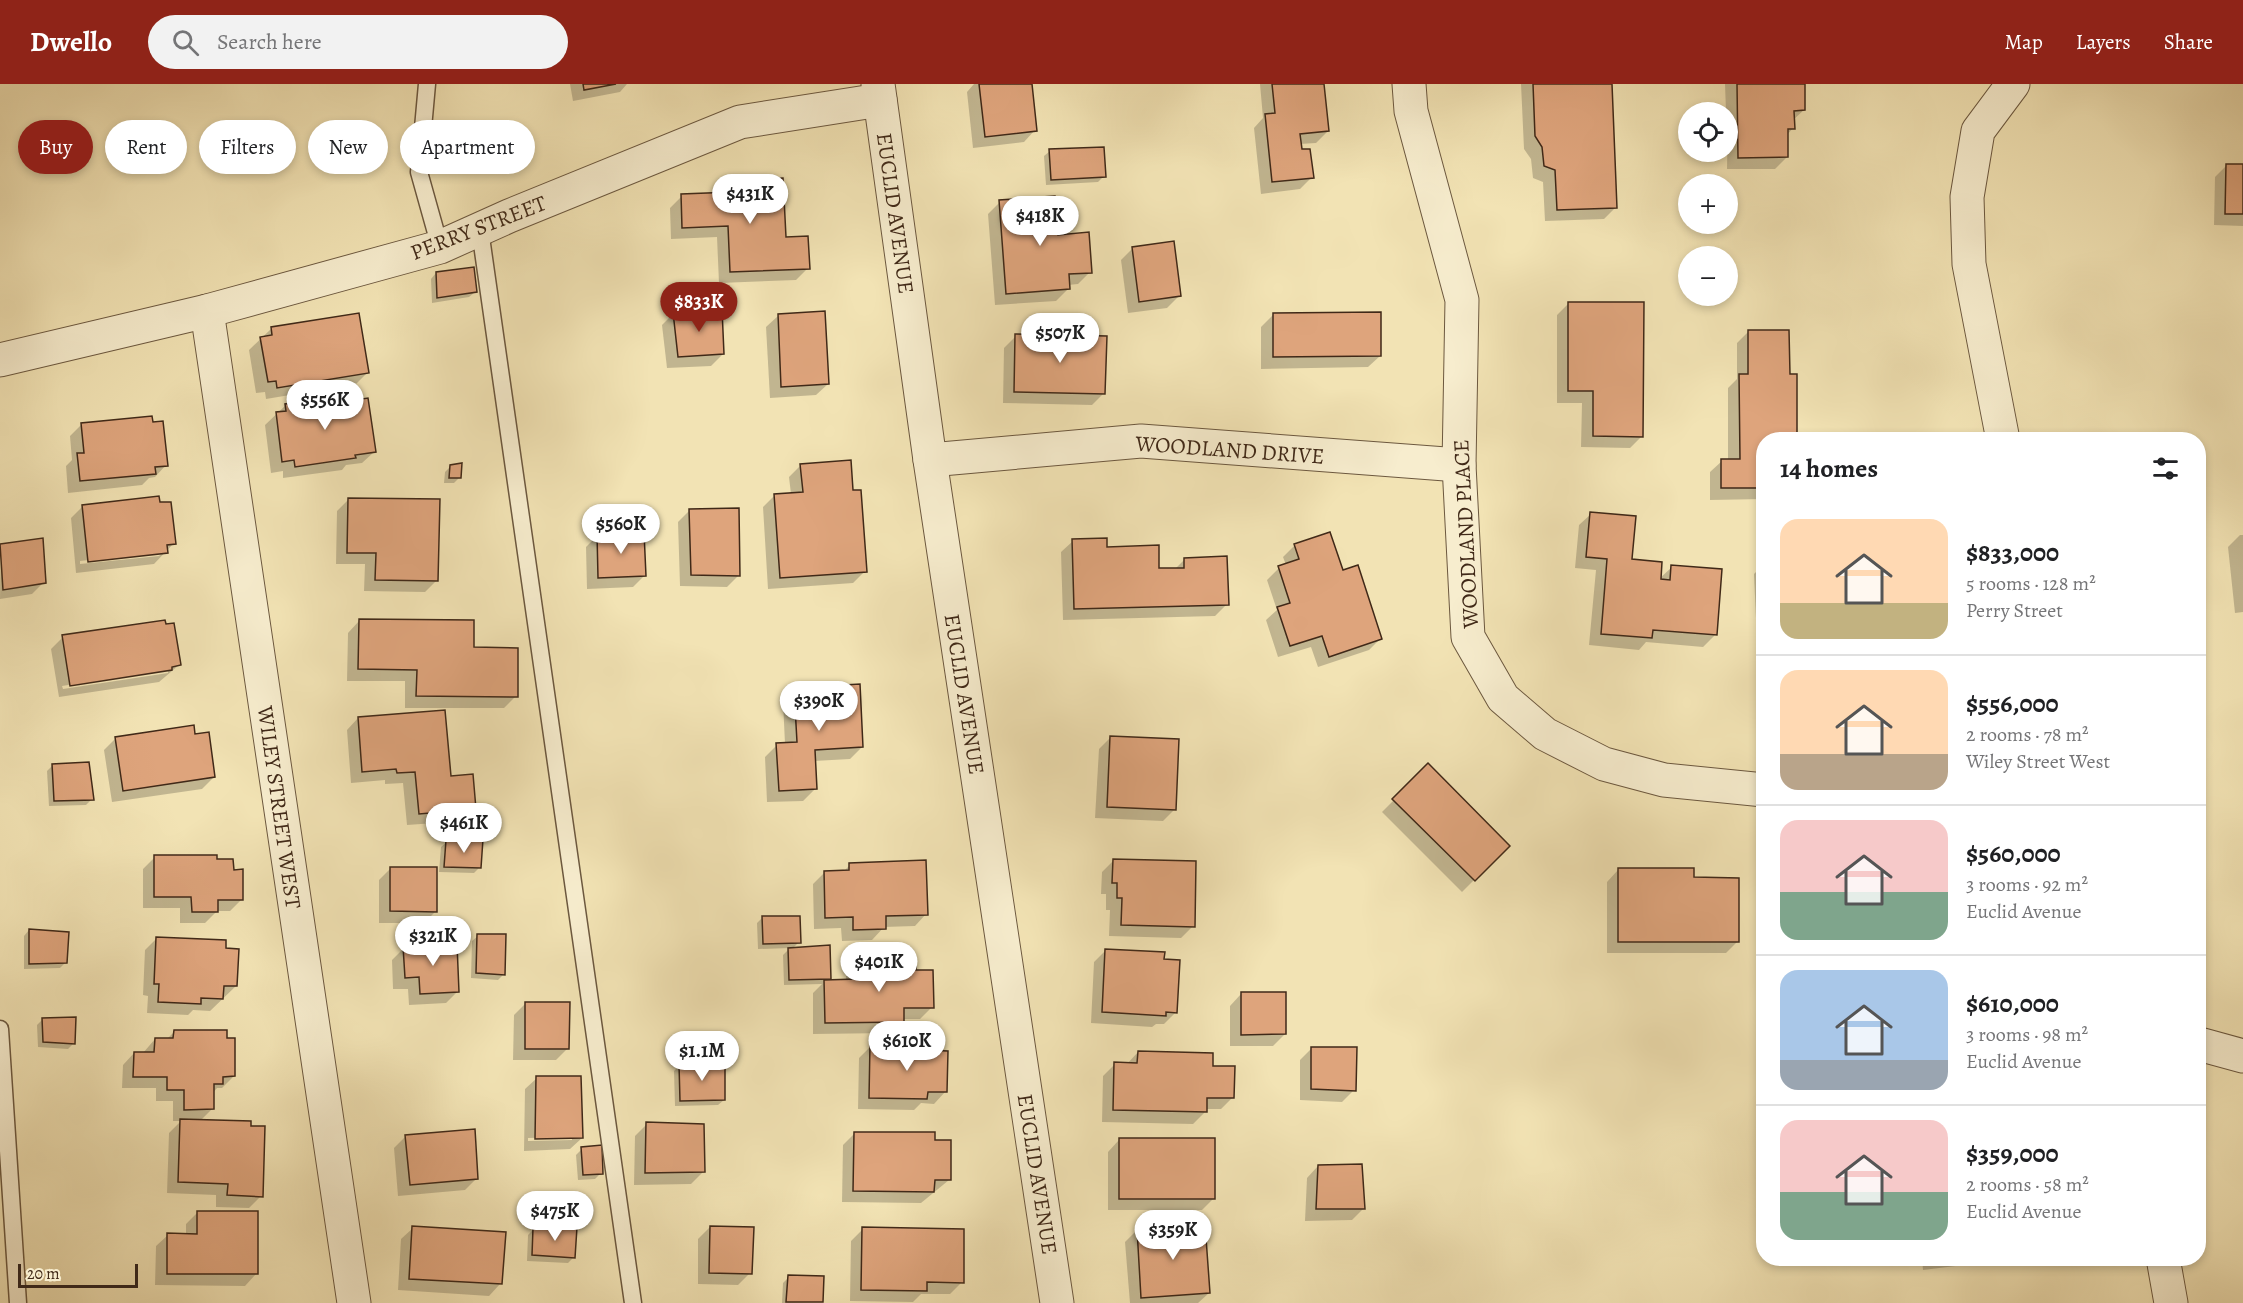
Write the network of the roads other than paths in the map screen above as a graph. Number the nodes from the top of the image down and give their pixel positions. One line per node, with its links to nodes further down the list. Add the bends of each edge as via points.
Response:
1 (427, 84): 6 (lane, via 419,172)
2 (1409, 84): 11 (street, WOODLAND PLACE, via 1411,111 1462,300)
3 (2013, 84): 9 (street, via 1978,131 1967,197 1968,264)
4 (879, 92): 5 (street, PERRY STREET, via 740,122); 10 (street, EUCLID AVENUE)
5 (480, 230): 6 (street, PERRY STREET); 19 (lane)
6 (440, 247): 7 (street, PERRY STREET)
7 (207, 311): 8 (street, PERRY STREET); 18 (street, WILEY STREET WEST)
8 (0, 360)
9 (2002, 432)
10 (930, 460): 11 (street, WOODLAND DRIVE, via 1141,441); 20 (street, EUCLID AVENUE)
11 (1459, 465): 12 (street, WOODLAND PLACE, via 1468,637 1503,698 1545,734 1604,765 1664,780)
12 (1756, 789)
13 (0, 1029): 17 (lane)
14 (2206, 1046): 15 (street)
15 (2243, 1056)
16 (2164, 1266): 21 (street)
17 (18, 1303)
18 (354, 1303)
19 (633, 1303)
20 (1057, 1303)
21 (2171, 1303)

